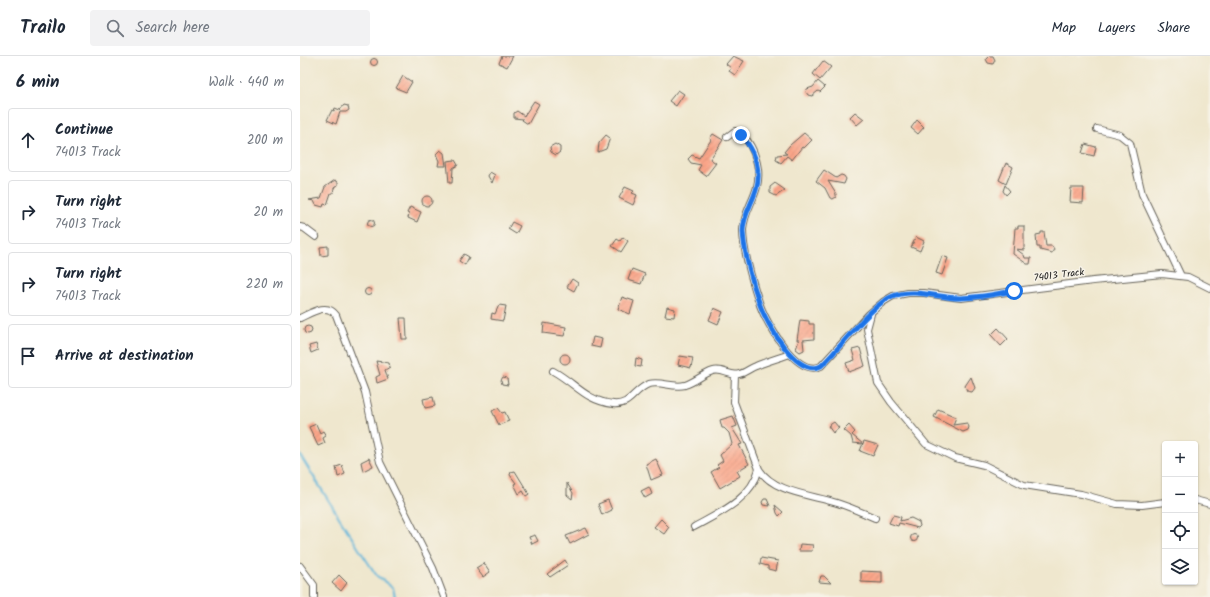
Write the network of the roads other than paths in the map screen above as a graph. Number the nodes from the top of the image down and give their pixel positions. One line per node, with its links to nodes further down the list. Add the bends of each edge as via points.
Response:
1 (1098, 129): 5 (street, via 1120,135 1130,143 1142,194)
2 (727, 137): 9 (street, 74013 Track, via 735,132 741,135 755,157 758,184 744,225 746,250 761,306)
3 (300, 227): 4 (street)
4 (316, 237)
5 (1181, 276): 6 (street, 74013 Track); 7 (street, 74013 Track, via 1162,274 961,298 908,293 893,296)
6 (1210, 288)
7 (873, 311): 9 (street, 74013 Track, via 821,366 808,368 798,363); 14 (street, via 867,329 878,383 926,444 955,458 984,465 1024,485 1081,494 1117,504 1148,505)
8 (300, 318): 20 (street, via 326,308 332,309 336,314 365,392 380,462 430,562)
9 (790, 354): 11 (street)
10 (553, 371): 11 (street, via 591,398 621,404 632,399 649,384 685,385 716,371)
11 (735, 375): 12 (street, via 734,402)
12 (759, 469): 16 (street, via 783,488 838,503); 17 (street, via 751,486 736,502 725,511)
13 (1198, 501): 15 (street)
14 (1162, 503)
15 (1210, 504)
16 (875, 518)
17 (694, 527)
18 (300, 566): 19 (street, via 314,585)
19 (314, 597)
20 (444, 597)

